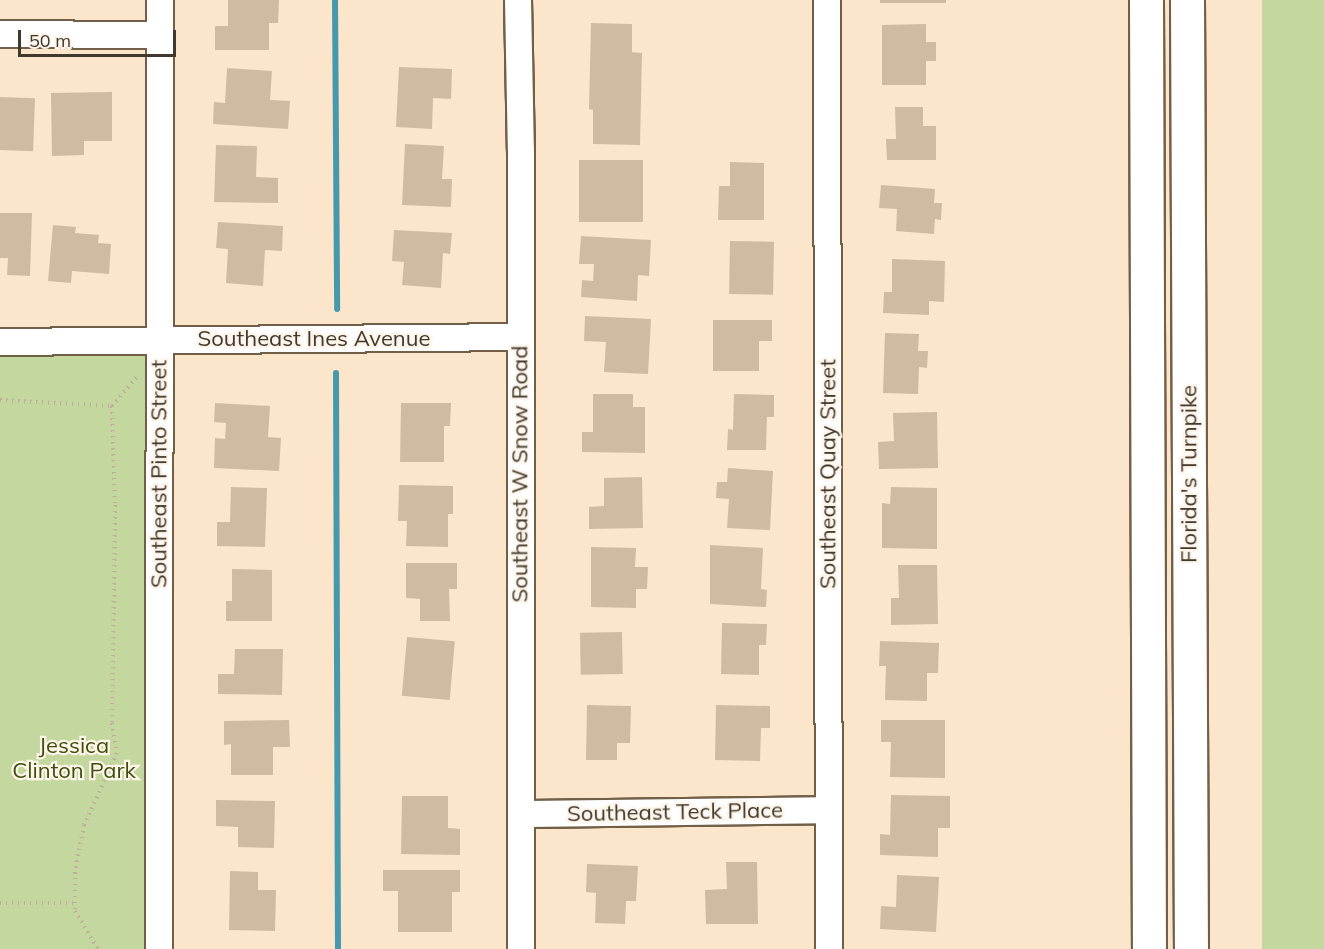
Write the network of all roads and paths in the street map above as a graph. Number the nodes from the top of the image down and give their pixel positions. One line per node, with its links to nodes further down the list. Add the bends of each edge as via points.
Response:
1 (160, 0): 7 (street, Southeast Pinto Street)
2 (518, 0): 8 (street, Southeast W Snow Road)
3 (827, 0): 14 (street, Southeast Quay Street)
4 (1146, 0): 22 (highway, Florida's Turnpike)
5 (1187, 0): 23 (highway, Florida's Turnpike)
6 (0, 34): 7 (street)
7 (159, 35): 9 (street, Southeast Pinto Street)
8 (520, 338): 9 (street, Southeast Ines Avenue); 15 (street, Southeast W Snow Road)
9 (159, 340): 10 (street, Southeast Ines Avenue); 19 (street, Southeast Pinto Street)
10 (0, 342)
11 (137, 376): 13 (path)
12 (0, 400): 13 (path)
13 (112, 406): 17 (path, via 112,723 117,753 84,825 75,872)
14 (828, 810): 15 (street, Southeast Teck Place); 21 (street, Southeast Quay Street)
15 (522, 814): 20 (street, Southeast W Snow Road)
16 (0, 903): 17 (path)
17 (75, 903): 18 (path, via 75,911)
18 (98, 949)
19 (159, 949)
20 (521, 949)
21 (829, 949)
22 (1149, 949)
23 (1191, 949)

